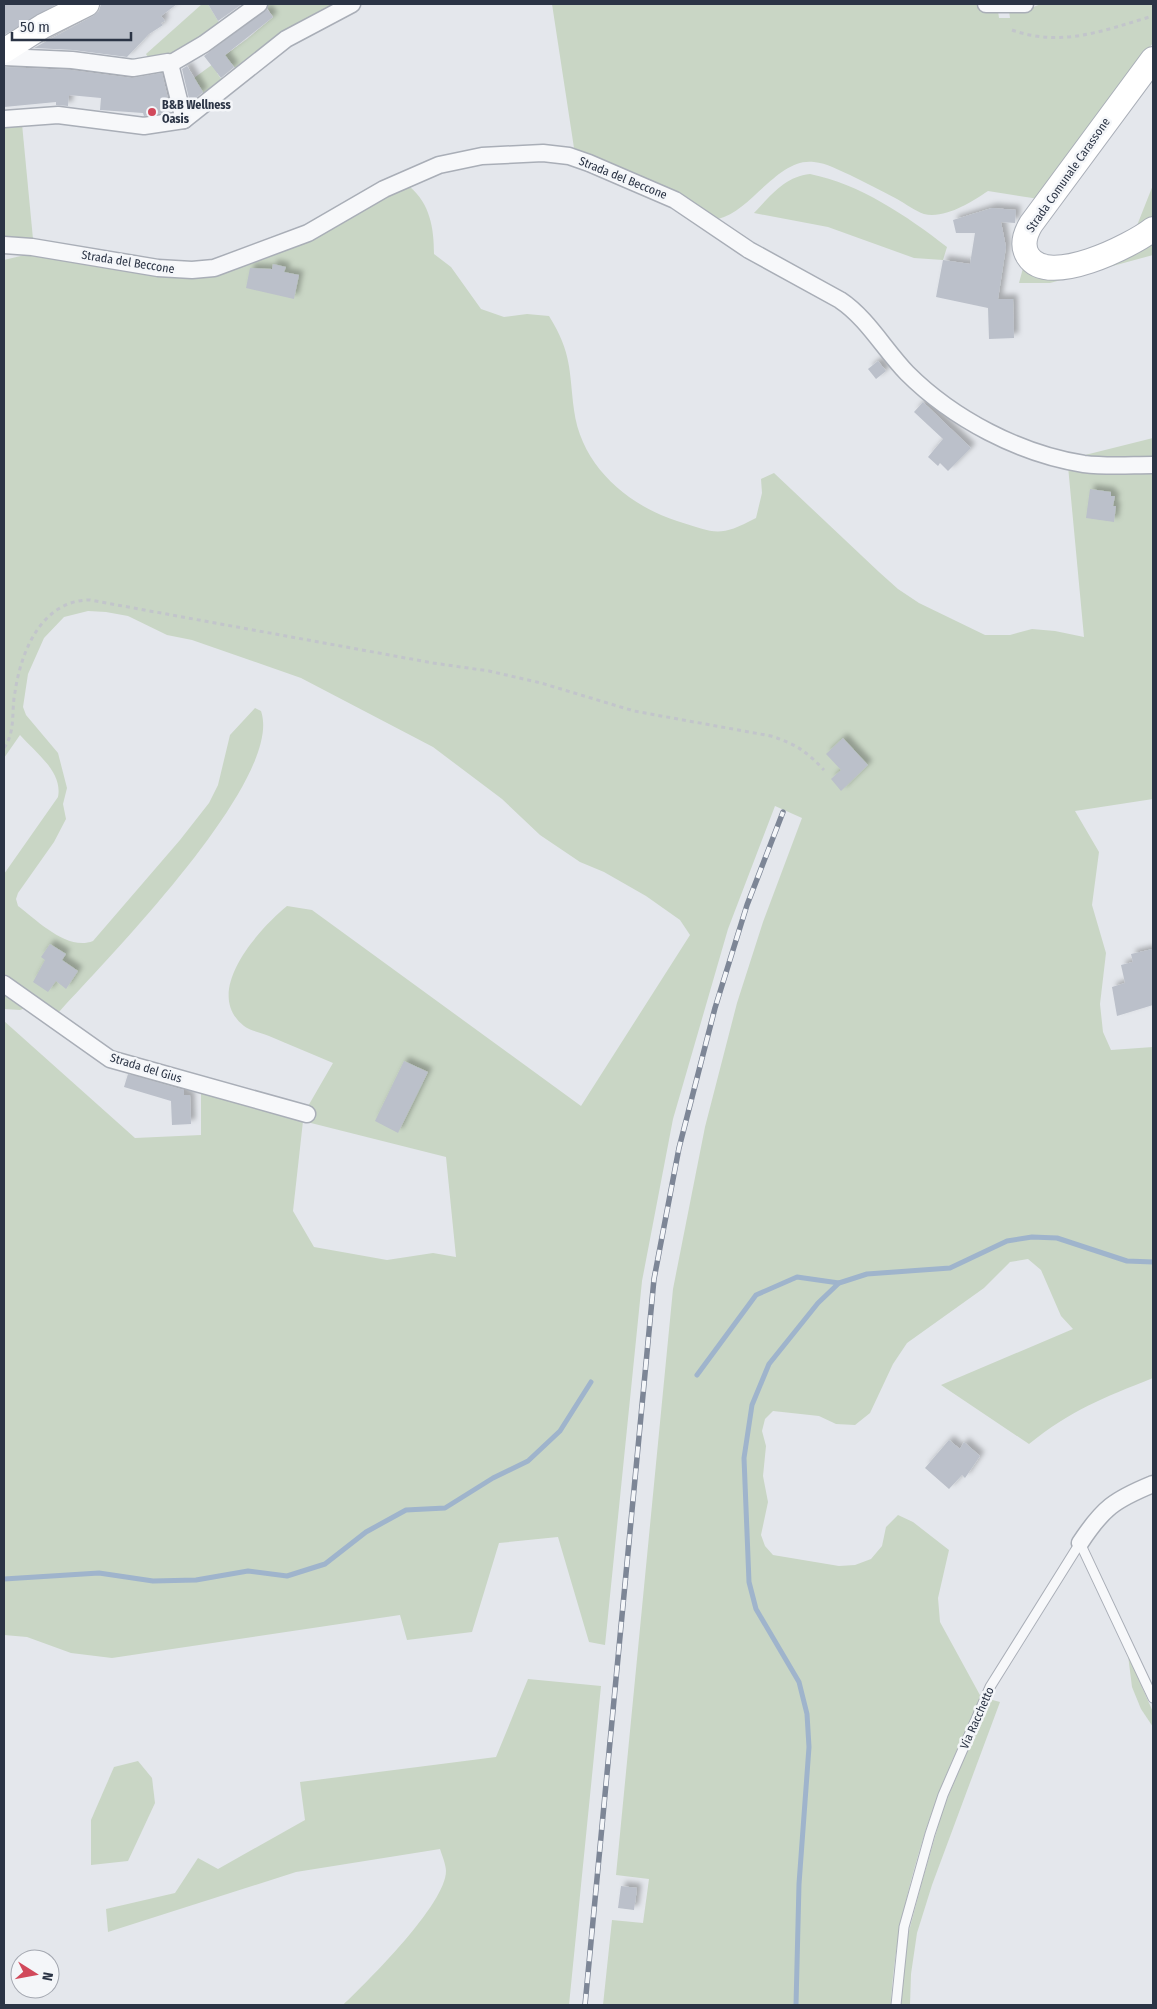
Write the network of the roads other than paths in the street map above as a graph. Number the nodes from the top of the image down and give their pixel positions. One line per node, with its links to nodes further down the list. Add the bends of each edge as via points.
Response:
1 (87, 4): 6 (street, via 43,26)
2 (258, 4): 11 (street, via 204,44)
3 (352, 4): 13 (street, via 286,39)
4 (986, 4): 5 (street)
5 (1025, 4)
6 (4, 51)
7 (4, 57): 10 (street)
8 (133, 57): 10 (street, via 88,56)
9 (1153, 59): 14 (street, Strada Comunale Carassone, via 1030,224 1024,248 1036,264 1057,268 1114,251)
10 (76, 60): 11 (street, via 133,68)
11 (170, 64): 13 (street)
12 (4, 119): 13 (street, via 58,115 144,126)
13 (184, 120)
14 (1153, 229)
15 (4, 244): 16 (street, Strada del Beccone, via 158,268 214,268 308,233 384,189 439,165 468,158 518,153 569,156 675,200 754,253 840,300 853,310 913,378 976,427 1015,444 1075,462)
16 (1153, 465)
17 (4, 984): 18 (street, Strada del Gius, via 110,1059)
18 (307, 1114)
19 (1153, 1484): 20 (street, Via Racchetto, via 1107,1507)
20 (1080, 1543): 21 (lane); 22 (lane, Via Racchetto, via 990,1686 943,1795 904,1927)
21 (1153, 1698)
22 (896, 2005)

